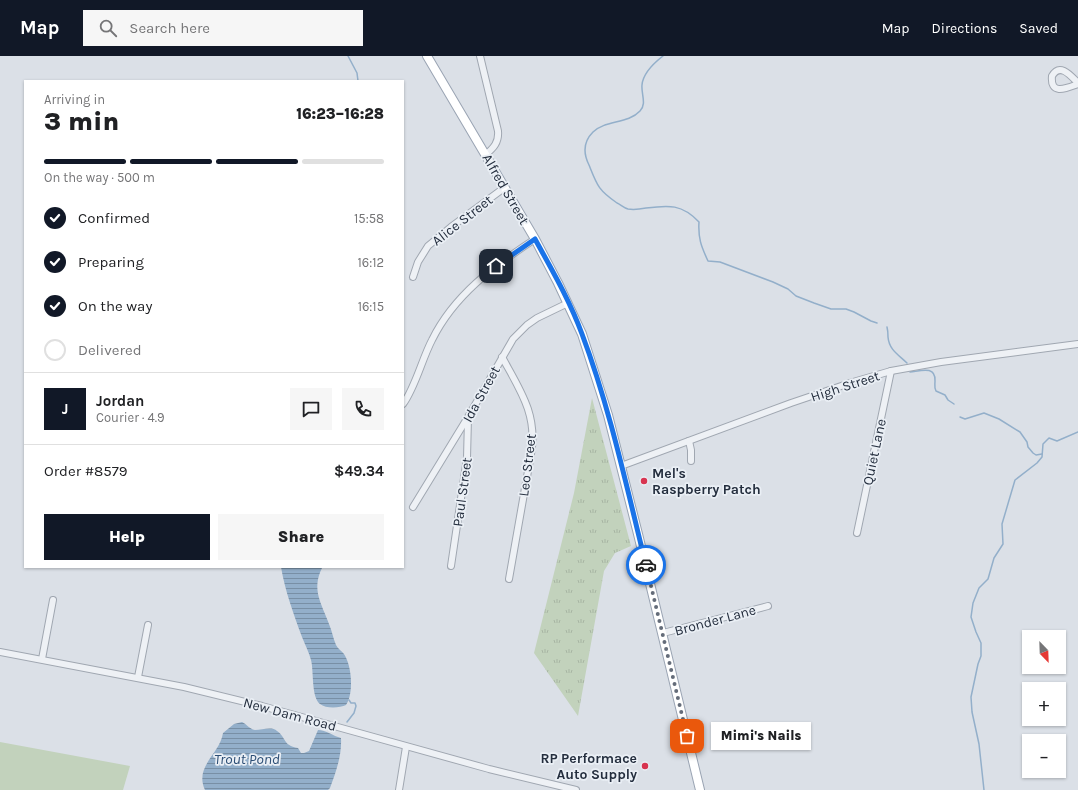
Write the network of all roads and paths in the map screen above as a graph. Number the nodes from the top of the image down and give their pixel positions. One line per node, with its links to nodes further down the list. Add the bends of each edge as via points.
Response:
1 (427, 56): 3 (main road, Alfred Street)
2 (480, 56): 3 (street, via 498,131 497,143)
3 (486, 155): 4 (main road, Alfred Street)
4 (504, 188): 5 (main road, Alfred Street); 6 (street, Alice Street, via 428,246 418,262)
5 (535, 239): 7 (main road, Alfred Street); 11 (street, via 482,277 446,316 431,341)
6 (413, 277)
7 (568, 303): 9 (street, Ida Street, via 527,325 513,339); 15 (main road, Alfred Street, via 596,373)
8 (1078, 344): 10 (street, High Street, via 951,360)
9 (502, 356): 12 (street, Ida Street); 19 (street, Leo Street, via 527,404 533,436)
10 (891, 371): 13 (street, High Street); 17 (street, Quiet Lane)
11 (404, 402)
12 (468, 417): 16 (street, Ida Street); 18 (street, Paul Street, via 467,458)
13 (689, 441): 14 (street); 15 (street, High Street)
14 (691, 461)
15 (621, 466): 23 (main road, Alfred Street)
16 (413, 507)
17 (857, 533)
18 (451, 566)
19 (509, 580)
20 (53, 600): 25 (street)
21 (768, 606): 23 (street, Bronder Lane)
22 (148, 625): 26 (street)
23 (663, 633): 30 (main road, Alfred Street)
24 (0, 652): 25 (street, New Dam Road)
25 (42, 659): 26 (street, New Dam Road)
26 (138, 677): 27 (street, New Dam Road, via 262,706)
27 (406, 747): 28 (street); 29 (street, New Dam Road)
28 (399, 790)
29 (576, 790)
30 (700, 790)

